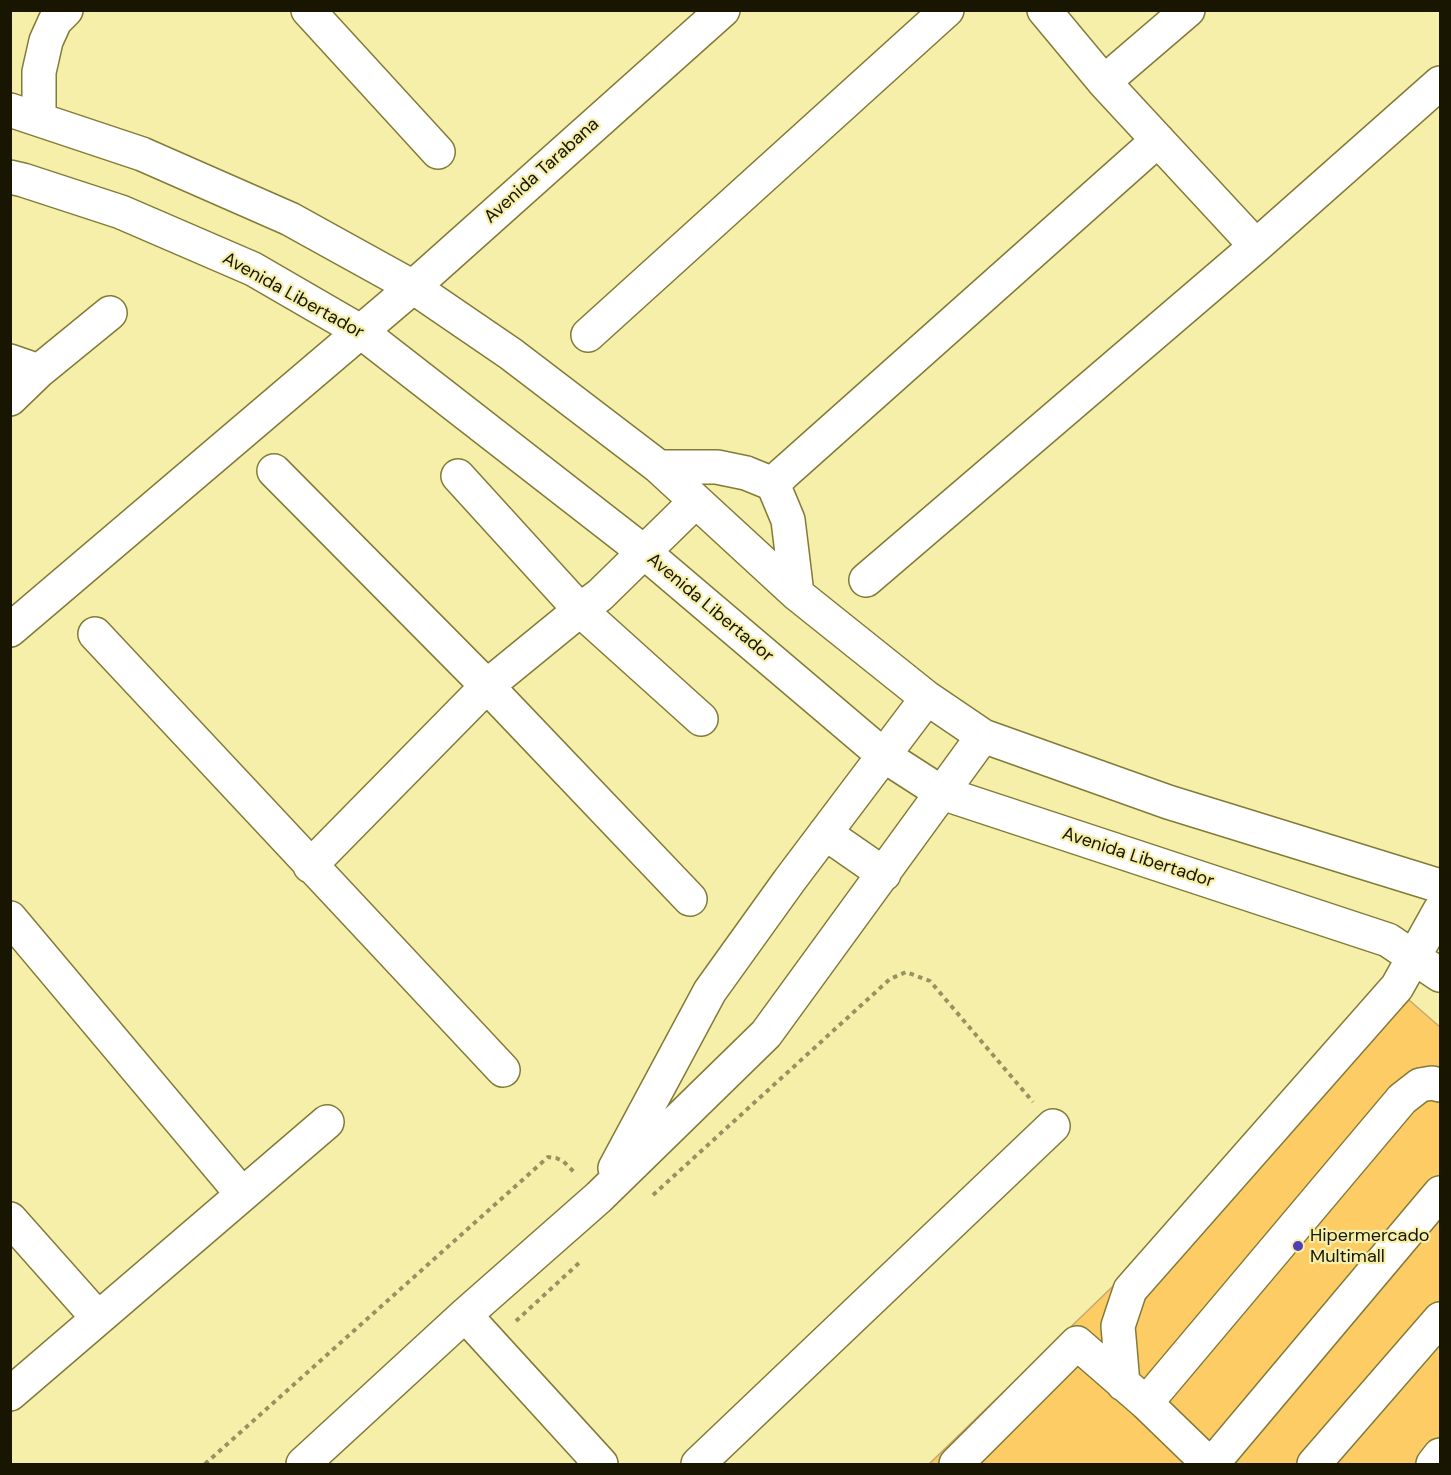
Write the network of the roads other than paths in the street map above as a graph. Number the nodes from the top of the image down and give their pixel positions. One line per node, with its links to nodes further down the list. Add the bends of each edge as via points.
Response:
1 (66, 10): 9 (street, via 55,21 46,41)
2 (308, 10): 11 (street)
3 (723, 10): 14 (street, Avenida Tarabana)
4 (947, 10): 17 (street)
5 (1044, 10): 7 (street)
6 (1188, 10): 7 (street)
7 (1104, 82): 10 (street)
8 (1440, 83): 13 (street)
9 (25, 114): 14 (street, via 142,154 290,219)
10 (1158, 140): 13 (street); 23 (street)
11 (438, 152)
12 (10, 177): 16 (street, Avenida Libertador, via 121,212 252,269)
13 (1256, 246): 26 (street)
14 (412, 287): 16 (street, Avenida Tarabana); 20 (street, via 511,354)
15 (110, 313): 18 (street)
16 (360, 331): 25 (street, Avenida Libertador); 29 (street, Avenida Tarabana)
17 (588, 335)
18 (25, 366): 19 (street)
19 (10, 399)
20 (659, 467): 23 (street, via 717,467); 24 (street)
21 (274, 471): 31 (street)
22 (458, 476): 28 (street)
23 (773, 484): 27 (street, via 788,520)
24 (696, 501): 25 (street); 27 (street)
25 (644, 552): 28 (street); 35 (street, Avenida Libertador)
26 (866, 580)
27 (797, 594): 32 (street)
28 (580, 610): 31 (street); 33 (street)
29 (10, 630)
30 (95, 634): 38 (street)
31 (487, 686): 38 (street); 41 (street)
32 (927, 698): 34 (street); 35 (street)
33 (702, 719)
34 (983, 736): 36 (street); 40 (street, via 1168,802)
35 (883, 755): 36 (street, Avenida Libertador); 37 (street)
36 (942, 793): 39 (street); 44 (street, Avenida Libertador, via 1388,940)
37 (825, 833): 39 (street); 51 (street, via 710,991)
38 (310, 866): 45 (street)
39 (884, 874): 51 (street, via 766,1034)
40 (1440, 886)
41 (690, 899)
42 (1440, 910): 44 (street)
43 (10, 918): 50 (street)
44 (1427, 967): 57 (street, via 1397,987 1131,1290 1118,1326)
45 (503, 1070)
46 (1440, 1085): 57 (street, via 1420,1085 1402,1100)
47 (327, 1122): 50 (street)
48 (1053, 1126): 61 (street)
49 (1440, 1193): 63 (street)
50 (242, 1194): 54 (street)
51 (599, 1197): 53 (street)
52 (10, 1220): 54 (street)
53 (465, 1315): 59 (street); 60 (street)
54 (98, 1318): 56 (street)
55 (1440, 1319): 64 (street)
56 (10, 1394)
57 (1134, 1394): 62 (street, via 1077,1343); 63 (street)
58 (1440, 1455): 65 (street)
59 (303, 1464)
60 (601, 1464)
61 (698, 1464)
62 (956, 1464)
63 (1211, 1464)
64 (1314, 1464)
65 (1433, 1464)

